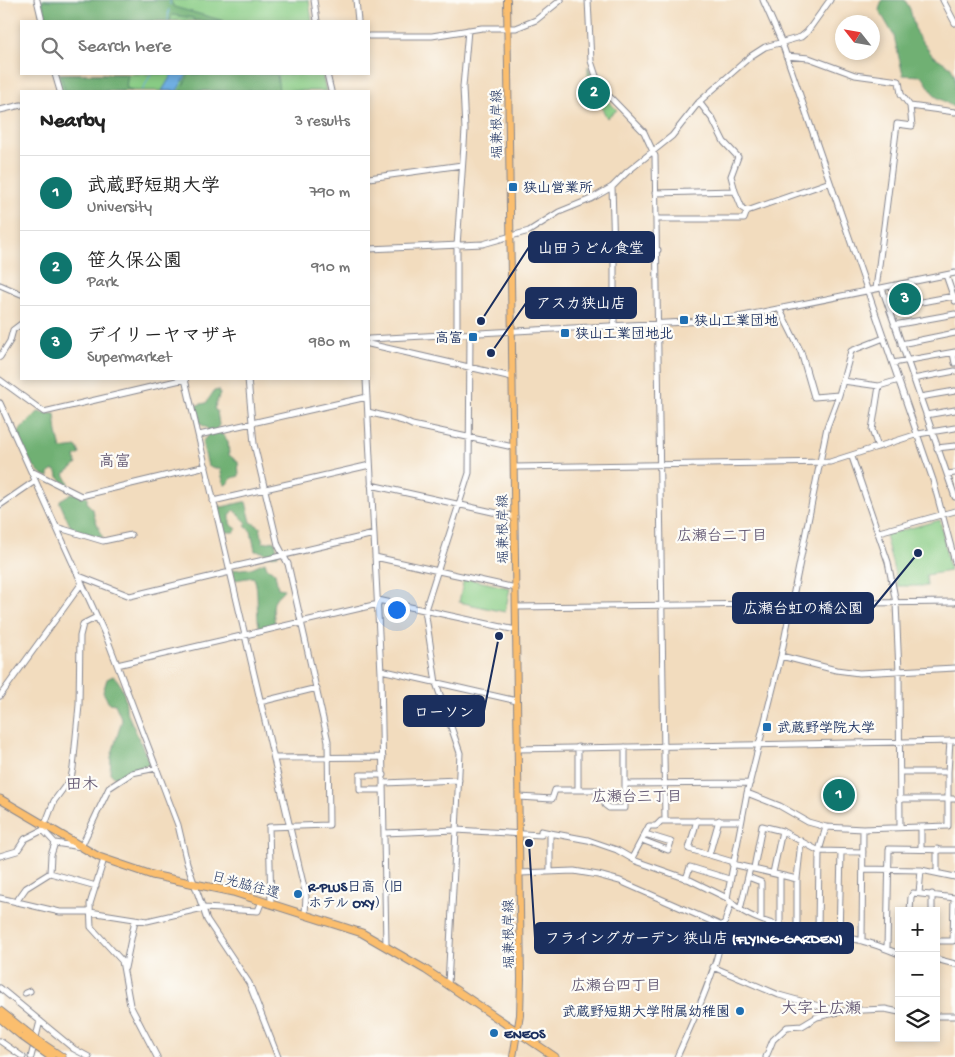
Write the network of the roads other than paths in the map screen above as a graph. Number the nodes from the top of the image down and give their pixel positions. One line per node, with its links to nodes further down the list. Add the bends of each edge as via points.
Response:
1 (37, 0): 10 (street)
2 (314, 0): 11 (street)
3 (356, 0): 12 (street)
4 (507, 0): 14 (main road, 堀兼根岸線)
5 (561, 0): 14 (street, via 527,25)
6 (588, 0): 28 (street, via 591,61 596,76 607,94 644,132)
7 (763, 0): 17 (street)
8 (830, 0): 17 (street, via 807,32)
9 (942, 0): 13 (street)
10 (42, 20)
11 (317, 20)
12 (358, 20)
13 (955, 22)
14 (508, 29): 15 (street); 37 (main road, 堀兼根岸線)
15 (468, 30): 16 (street, via 432,36); 29 (street)
16 (370, 36)
17 (782, 43): 18 (street); 23 (street, via 765,47 751,56)
18 (786, 56): 25 (street, via 809,58 855,75 900,81 901,94); 31 (street)
19 (55, 75): 21 (street)
20 (327, 75): 22 (street)
21 (60, 90)
22 (331, 90)
23 (699, 102): 28 (street, via 672,136); 33 (street, via 724,142 738,157 731,176)
24 (20, 105): 26 (street)
25 (910, 106): 27 (street); 45 (street, via 912,126 898,124)
26 (0, 110)
27 (955, 112)
28 (654, 150): 32 (street); 34 (street)
29 (462, 165): 30 (street); 38 (street)
30 (370, 178)
31 (830, 182): 35 (street); 46 (street)
32 (612, 187): 37 (street, via 559,212 529,231); 39 (street)
33 (735, 192): 34 (street); 35 (street)
34 (656, 193): 36 (street)
35 (746, 211): 36 (street, via 744,219)
36 (657, 219): 41 (street)
37 (511, 236): 38 (street, via 483,244); 56 (main road, 堀兼根岸線)
38 (457, 246): 40 (street); 58 (street)
39 (614, 248): 41 (street); 55 (street)
40 (370, 249)
41 (658, 250): 52 (street)
42 (955, 273): 43 (street)
43 (946, 275): 45 (street); 48 (street)
44 (0, 285): 47 (street)
45 (879, 288): 46 (street); 49 (street)
46 (867, 291): 50 (street); 61 (street)
47 (20, 294)
48 (954, 297): 49 (street)
49 (889, 308): 54 (street)
50 (780, 310): 52 (street, via 723,320); 82 (street, via 801,352 814,397)
51 (955, 314): 54 (street)
52 (657, 324): 55 (street); 103 (street)
53 (20, 325): 65 (street, via 13,330)
54 (894, 325): 63 (street)
55 (614, 326): 56 (street)
56 (512, 332): 59 (street); 71 (main road, 堀兼根岸線)
57 (955, 333): 63 (street)
58 (457, 334): 59 (street); 60 (street)
59 (470, 334): 69 (street)
60 (370, 338)
61 (884, 338): 68 (street); 79 (street, via 851,351)
62 (370, 344): 69 (street)
63 (900, 344): 66 (street)
64 (954, 353): 66 (street); 67 (street)
65 (0, 357)
66 (907, 360): 68 (street); 72 (street)
67 (955, 362)
68 (893, 363): 78 (street)
69 (470, 368): 71 (street); 94 (street)
70 (955, 371): 72 (street)
71 (512, 377): 96 (main road, 堀兼根岸線)
72 (913, 379): 84 (street)
73 (0, 380): 74 (street, via 44,412)
74 (181, 380)
75 (185, 380): 93 (street)
76 (248, 380): 89 (street)
77 (366, 380): 83 (street)
78 (899, 380): 80 (street); 92 (street)
79 (843, 381): 80 (street); 82 (street)
80 (879, 386): 97 (street, via 872,430)
81 (955, 391): 84 (street)
82 (839, 395): 100 (street, via 827,428)
83 (367, 396): 87 (street); 89 (street)
84 (920, 397): 88 (street)
85 (0, 403): 105 (street)
86 (955, 410): 88 (street)
87 (368, 412): 94 (street); 101 (street)
88 (926, 415): 91 (street)
89 (252, 422): 93 (street); 110 (street)
90 (955, 428): 91 (street)
91 (932, 432): 92 (street); 98 (street)
92 (918, 434): 97 (street); 116 (street)
93 (198, 435): 102 (street)
94 (470, 438): 96 (street); 114 (street, via 469,473)
95 (955, 446): 98 (street)
96 (513, 447): 104 (main road, 堀兼根岸線)
97 (878, 447): 99 (street)
98 (938, 448): 107 (street)
99 (852, 456): 100 (street); 119 (street)
100 (820, 463): 103 (street); 133 (street)
101 (370, 465): 109 (street); 110 (street)
102 (206, 466): 105 (street, via 80,496); 112 (street)
103 (658, 466): 104 (street); 134 (street)
104 (514, 467): 117 (main road, 堀兼根岸線)
105 (31, 471): 108 (street)
106 (955, 473): 107 (street)
107 (947, 474): 111 (street)
108 (36, 481): 113 (street); 118 (street)
109 (371, 485): 114 (street); 120 (street)
110 (265, 490): 112 (street); 122 (street)
111 (954, 493)
112 (214, 501): 125 (street)
113 (0, 505)
114 (459, 505): 117 (street); 126 (street)
115 (955, 511): 116 (street)
116 (944, 513): 119 (street); 124 (street)
117 (515, 517): 129 (main road, 堀兼根岸線)
118 (56, 527): 121 (street, via 103,541); 127 (street)
119 (879, 532): 131 (street)
120 (374, 534): 122 (street); 123 (street)
121 (131, 535)
122 (283, 556): 125 (street); 138 (street, via 288,564)
123 (375, 557): 126 (street); 130 (street)
124 (955, 562)
125 (229, 570): 127 (street, via 130,596); 140 (street)
126 (437, 571): 129 (street); 136 (street)
127 (79, 576): 128 (street)
128 (82, 583): 137 (street); 148 (street)
129 (516, 588): 135 (main road, 堀兼根岸線)
130 (378, 602): 136 (street); 138 (street); 144 (street)
131 (896, 602): 132 (street); 133 (street); 145 (street)
132 (955, 602)
133 (793, 604): 134 (street); 141 (street)
134 (661, 606): 135 (street); 154 (street)
135 (516, 607): 139 (main road, 堀兼根岸線)
136 (424, 610): 139 (street); 146 (street)
137 (97, 617): 142 (street); 185 (street, via 83,624 80,636 79,705 71,778 54,801)
138 (302, 622): 140 (street); 147 (street)
139 (516, 630): 149 (main road, 堀兼根岸線)
140 (245, 635): 142 (street); 150 (street)
141 (781, 656): 145 (street, via 836,670); 153 (street)
142 (117, 665): 161 (street)
143 (955, 668): 145 (street)
144 (381, 670): 146 (street); 158 (street)
145 (899, 672): 152 (street)
146 (436, 683): 149 (street); 165 (street, via 459,745)
147 (317, 688): 150 (street); 160 (street, via 328,741)
148 (0, 696)
149 (517, 701): 157 (main road, 堀兼根岸線)
150 (260, 702): 159 (street)
151 (952, 741): 152 (street); 163 (street)
152 (900, 742): 153 (street); 162 (street)
153 (760, 744): 154 (street); 167 (street)
154 (663, 746): 156 (street); 169 (street)
155 (578, 747): 156 (street); 157 (street); 171 (street)
156 (625, 747): 168 (street)
157 (518, 749): 173 (main road, 堀兼根岸線)
158 (383, 757): 160 (street); 164 (street)
159 (274, 758): 160 (street); 182 (street)
160 (328, 758): 182 (street, via 329,825)
161 (156, 768): 197 (street, via 132,773 109,788); 224 (street, via 178,826)
162 (900, 772): 163 (street); 177 (street)
163 (948, 772): 175 (street)
164 (384, 775): 166 (street); 170 (street, via 360,775 360,790)
165 (458, 780): 166 (street); 188 (street)
166 (384, 783): 170 (street)
167 (750, 783): 169 (street); 172 (street)
168 (625, 784): 169 (street); 171 (street, via 625,808 609,808 600,790)
169 (664, 784): 178 (street)
170 (383, 790): 190 (street)
171 (578, 790): 173 (street, via 555,790 552,798)
172 (747, 793): 181 (street); 183 (street, via 808,822)
173 (519, 796): 191 (main road, 堀兼根岸線)
174 (0, 799): 185 (highway, 日光脇往還)
175 (948, 799): 176 (street); 177 (street); 187 (street, via 948,826)
176 (955, 799)
177 (899, 800): 184 (street)
178 (665, 820): 179 (street); 193 (street, via 649,826)
179 (697, 820): 180 (street); 204 (street, via 689,849)
180 (719, 820): 181 (street); 204 (street)
181 (741, 821): 208 (street)
182 (290, 826): 233 (street, via 269,827); 239 (street, via 306,896)
183 (826, 827): 186 (street); 201 (street)
184 (900, 827): 186 (street); 187 (street)
185 (44, 828): 196 (street); 197 (highway, 日光脇往還); 205 (street, via 25,839 17,851)
186 (863, 828): 203 (street)
187 (921, 828): 198 (street)
188 (456, 830): 190 (street); 191 (street); 256 (street)
189 (782, 832): 195 (street); 209 (street, via 762,826); 216 (street)
190 (384, 833): 249 (street)
191 (519, 833): 192 (street); 215 (main road, 堀兼根岸線)
192 (550, 833): 206 (street, via 603,845); 213 (street)
193 (645, 834): 194 (street); 194 (street, via 670,842 668,850)
194 (642, 840): 206 (street)
195 (801, 841): 201 (street); 223 (street)
196 (55, 844): 197 (street); 217 (street)
197 (81, 847): 207 (highway, 日光脇往還)
198 (921, 849): 199 (street); 211 (street, via 889,849)
199 (937, 849): 200 (street); 214 (street)
200 (955, 850)
201 (819, 851): 202 (street); 245 (street)
202 (841, 852): 203 (street); 246 (street)
203 (863, 852): 210 (street)
204 (709, 855): 208 (street)
205 (0, 856)
206 (632, 858): 221 (street)
207 (104, 859): 224 (highway, 日光脇往還, via 152,876); 225 (street)
208 (733, 863): 209 (street); 222 (street)
209 (752, 868): 216 (street); 220 (street)
210 (863, 869): 211 (street); 247 (street)
211 (888, 869): 212 (street); 250 (street)
212 (921, 870): 214 (street); 226 (street)
213 (550, 871): 215 (street); 243 (street, via 586,872 620,881)
214 (937, 872): 219 (street)
215 (520, 873): 265 (main road, 堀兼根岸線, via 522,980)
216 (774, 873): 218 (street)
217 (50, 874): 225 (street); 232 (street, via 26,888)
218 (780, 875): 223 (street); 242 (street)
219 (955, 876)
220 (748, 877): 237 (street); 241 (street, via 761,882)
221 (686, 879): 222 (street, via 690,867); 231 (street)
222 (730, 879): 231 (street)
223 (797, 879): 244 (street)
224 (194, 884): 230 (highway, 日光脇往還); 236 (street)
225 (96, 886): 238 (street)
226 (918, 893): 227 (street); 234 (street, via 913,893)
227 (932, 894): 229 (street); 235 (street)
228 (0, 898): 232 (street)
229 (954, 898): 248 (street, via 953,941)
230 (262, 901): 233 (highway, 日光脇往還); 236 (street, via 258,911)
231 (729, 901): 237 (street); 243 (street)
232 (16, 902): 238 (street, via 60,912)
233 (271, 903): 239 (highway, 日光脇往還)
234 (910, 907)
235 (932, 907)
236 (203, 908): 240 (street, via 147,921); 275 (street, via 215,934 249,983)
237 (740, 910): 241 (street)
238 (90, 912): 240 (street); 255 (street, via 91,927 117,955)
239 (305, 914): 249 (highway, 日光脇往還, via 344,926)
240 (135, 920): 255 (street)
241 (761, 920): 242 (street)
242 (780, 925): 244 (street)
243 (721, 927): 254 (street)
244 (797, 929): 245 (street)
245 (818, 932): 246 (street)
246 (839, 937): 247 (street)
247 (862, 941): 250 (street)
248 (940, 941)
249 (386, 945): 256 (highway, 日光脇往還)
250 (887, 949): 251 (street)
251 (895, 952)
252 (940, 961): 253 (street)
253 (955, 964)
254 (713, 967): 260 (street, via 780,995); 278 (street)
255 (125, 969): 274 (street, via 130,1005)
256 (448, 985): 265 (highway, 日光脇往還)
257 (0, 988): 264 (street)
258 (0, 1011): 266 (highway)
259 (895, 1011): 260 (street)
260 (840, 1012): 279 (street, via 817,1017 802,1026 787,1027 773,1040)
261 (940, 1016): 262 (street)
262 (955, 1016)
263 (0, 1018): 266 (highway)
264 (40, 1021): 270 (street); 273 (street)
265 (518, 1032): 276 (main road, 堀兼根岸線); 277 (highway, 日光脇往還)
266 (24, 1034): 268 (highway, bridge)
267 (0, 1041): 269 (street)
268 (38, 1044): 271 (highway); 272 (highway)
269 (23, 1057)
270 (31, 1057)
271 (50, 1057)
272 (62, 1057)
273 (89, 1057)
274 (157, 1057)
275 (278, 1057)
276 (513, 1057)
277 (555, 1057)
278 (677, 1057)
279 (766, 1057)

